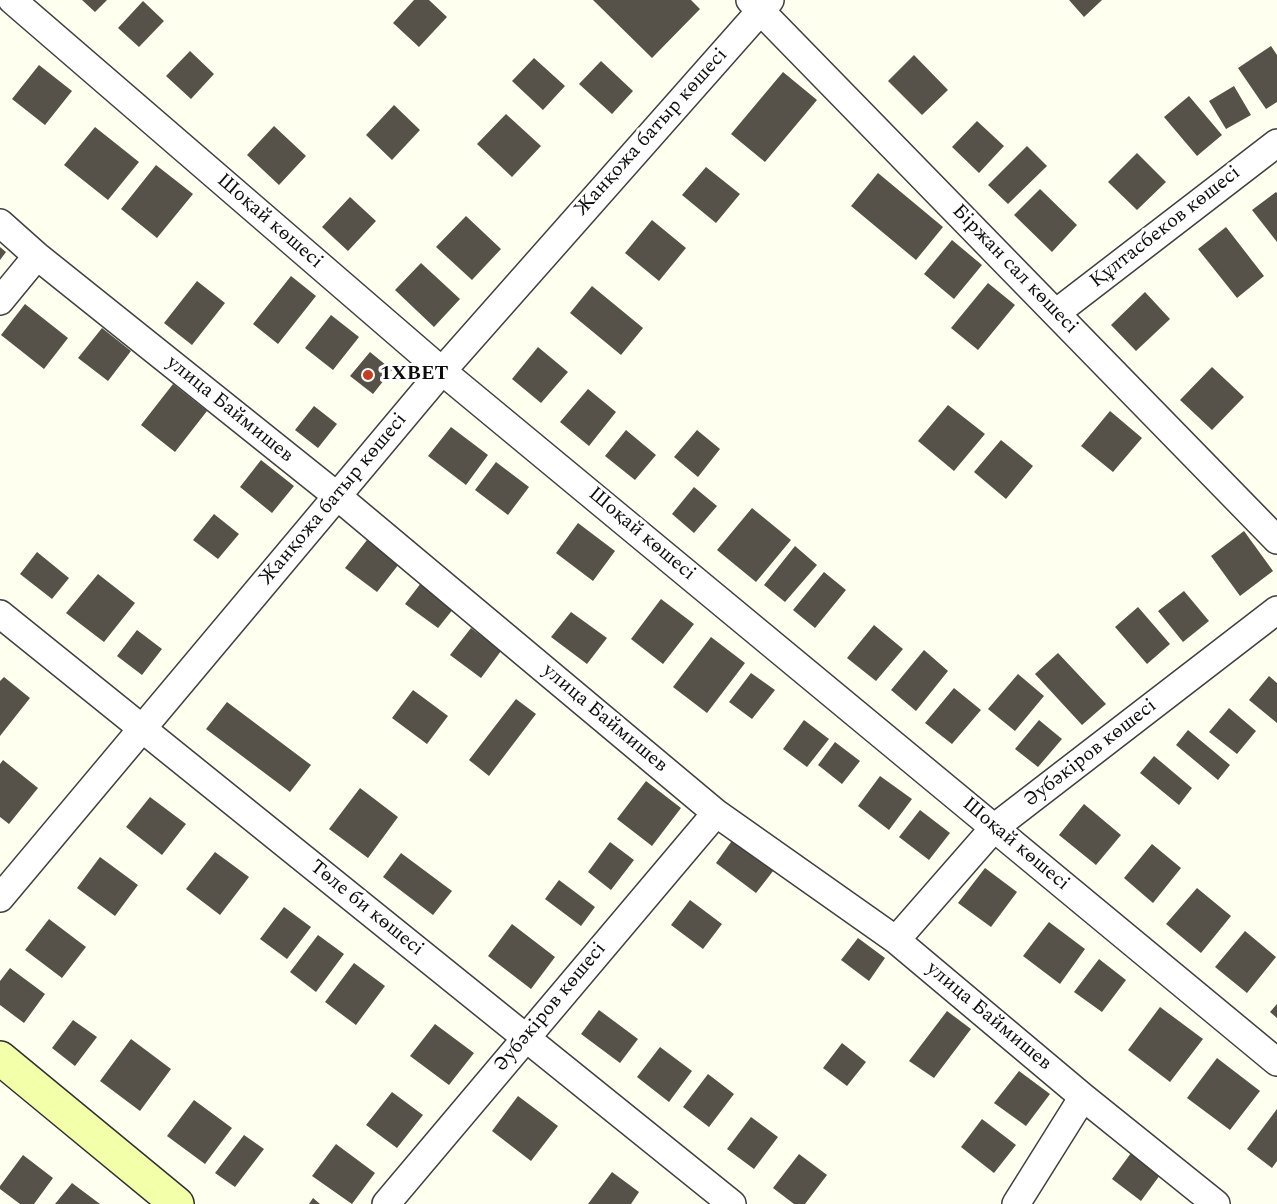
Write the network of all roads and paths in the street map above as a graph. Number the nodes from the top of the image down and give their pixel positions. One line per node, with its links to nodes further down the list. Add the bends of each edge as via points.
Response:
1 (12, 0): 8 (street, Шоқай көшесі)
2 (760, 4): 7 (street, Біржан сал көшесі); 8 (street, Жанқожа батыр көшесі)
3 (1277, 143): 7 (street, Құлтасбеков көшесі)
4 (0, 223): 5 (street, улица Баймишев)
5 (37, 256): 6 (street); 9 (street, улица Баймишев)
6 (0, 300)
7 (1056, 313): 10 (street, Біржан сал көшесі)
8 (442, 371): 9 (street, Жанқожа батыр көшесі); 15 (street, Шоқай көшесі)
9 (337, 496): 13 (street, Жанқожа батыр көшесі); 14 (street, улица Баймишев)
10 (1277, 540)
11 (1277, 610): 15 (street, Әубәкіров көшесі)
12 (0, 614): 13 (street, Төле би көшесі)
13 (142, 729): 16 (street, Жанқожа батыр көшесі); 18 (street, Төле би көшесі)
14 (717, 813): 17 (street, улица Баймишев); 18 (street, Әубәкіров көшесі)
15 (994, 828): 17 (street, Әубәкіров көшесі); 20 (street, Шоқай көшесі)
16 (0, 898)
17 (896, 940): 21 (street, улица Баймишев)
18 (526, 1037): 23 (street, Әубәкіров көшесі); 24 (street, Төле би көшесі)
19 (0, 1058): 22 (street)
20 (1277, 1062)
21 (1083, 1097): 25 (street); 26 (street, улица Баймишев)
22 (177, 1204)
23 (386, 1204)
24 (732, 1204)
25 (1016, 1204)
26 (1216, 1204)

